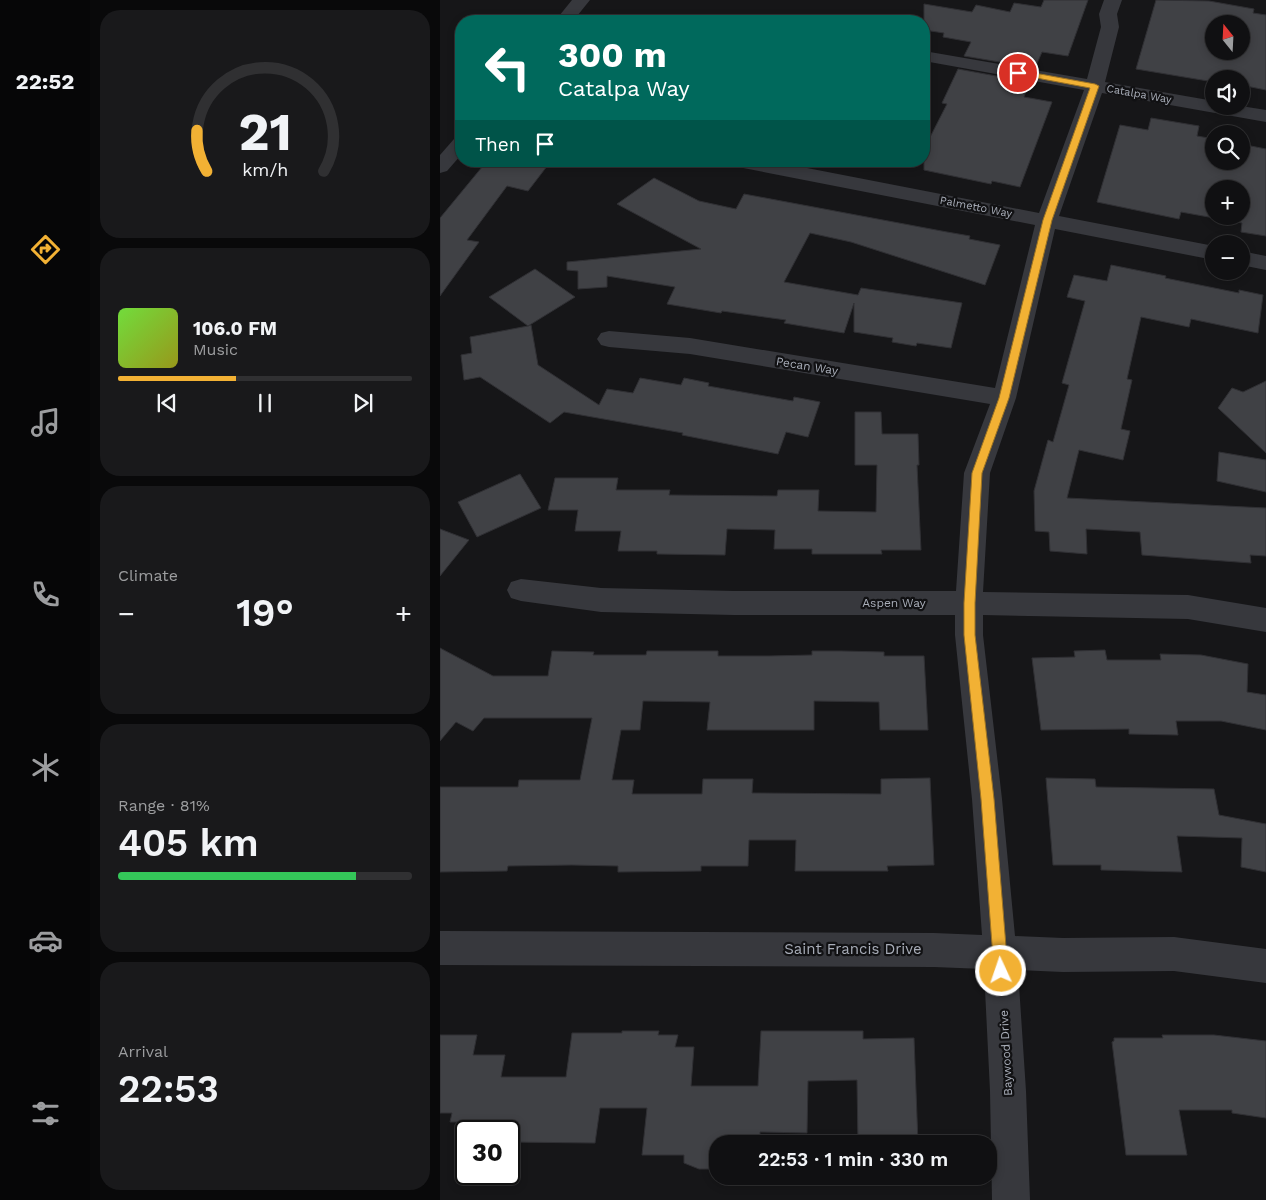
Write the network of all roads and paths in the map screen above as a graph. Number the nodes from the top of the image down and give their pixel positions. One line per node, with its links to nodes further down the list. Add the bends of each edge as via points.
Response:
1 (581, 0): 4 (street)
2 (1113, 0): 5 (street, Baywood Drive, via 1108,14)
3 (1130, 0): 5 (street, Baywood Drive, via 1122,16)
4 (569, 15)
5 (1110, 27): 7 (street, Baywood Drive)
6 (930, 57): 7 (street, Catalpa Way)
7 (1095, 86): 8 (street, Catalpa Way); 12 (street, Baywood Drive)
8 (1266, 116)
9 (455, 150): 10 (street)
10 (440, 167)
11 (769, 167): 12 (street, Palmetto Way)
12 (1047, 220): 13 (street, Palmetto Way); 17 (street, Baywood Drive)
13 (1205, 250)
14 (1250, 260): 15 (street)
15 (1266, 263)
16 (609, 339): 17 (street, Pecan Way, via 690,346)
17 (1004, 398): 19 (street, Baywood Drive, via 977,473)
18 (521, 590): 19 (street, Aspen Way, via 601,600)
19 (969, 603): 20 (street, Aspen Way, via 1188,607); 22 (street, Baywood Drive, via 969,635 988,799)
20 (1266, 620)
21 (440, 948): 22 (street, Saint Francis Drive)
22 (1000, 951): 23 (street, Saint Francis Drive, via 1174,954); 24 (street, Baywood Drive)
23 (1266, 966)
24 (1011, 1200)

